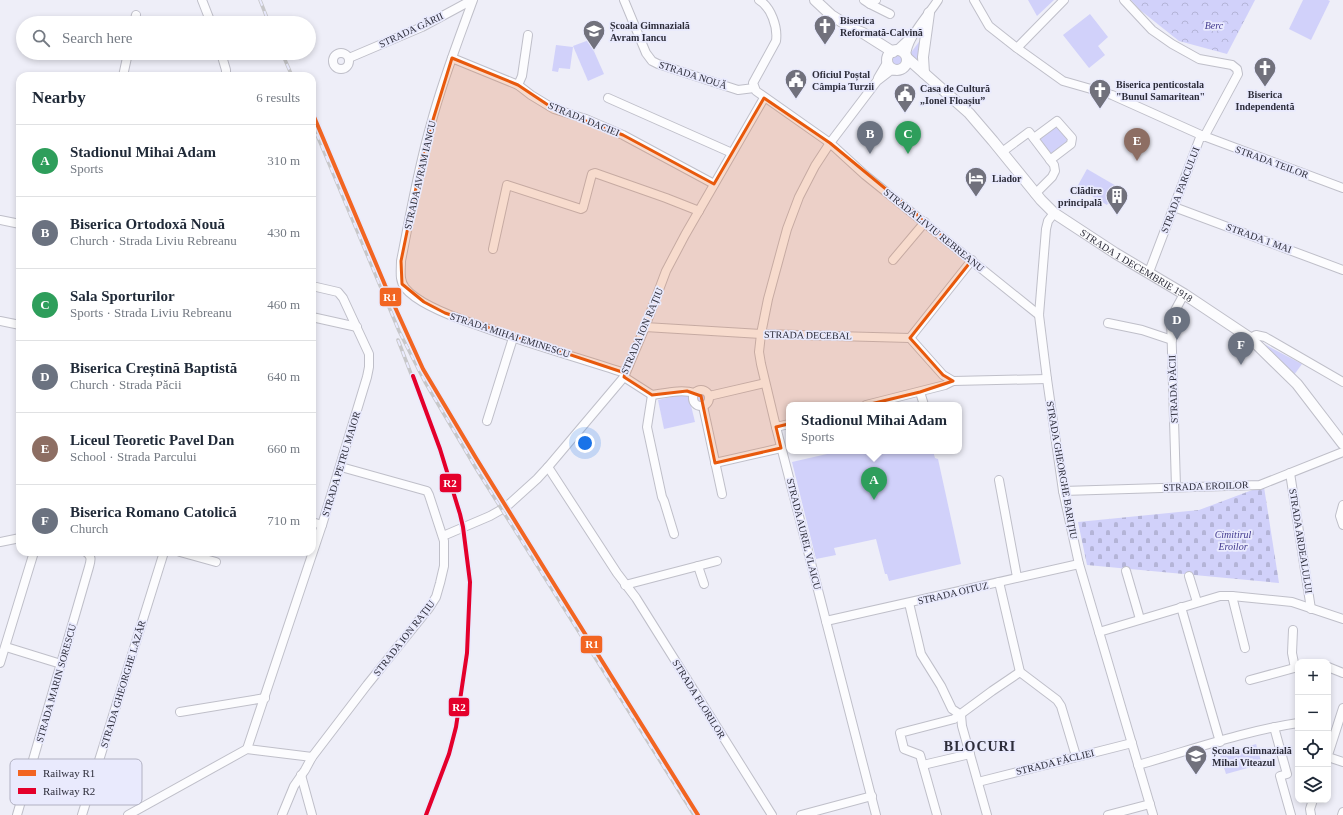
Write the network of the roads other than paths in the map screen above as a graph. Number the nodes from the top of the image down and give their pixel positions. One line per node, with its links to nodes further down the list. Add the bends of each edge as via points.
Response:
1 (202, 0): 13 (street)
2 (473, 0): 19 (street, STRADA GĂRII, via 422,27); 20 (street, STRADA AVRAM IANCU)
3 (624, 0): 30 (street, STRADA NOUĂ, via 646,53 652,61 738,90)
4 (759, 0): 30 (street, via 768,8 777,36 753,83)
5 (815, 0): 17 (main road, via 831,15 864,33)
6 (938, 0): 11 (street)
7 (974, 0): 16 (street, STRADA PARCULUI, via 990,26)
8 (1064, 0): 16 (street)
9 (1124, 0): 33 (street, via 1152,30 1172,44 1199,59 1232,65 1238,69 1238,74)
10 (870, 2): 12 (street)
11 (929, 13): 15 (street); 26 (main road, via 923,57)
12 (890, 14)
13 (208, 16)
14 (528, 35): 29 (street, via 522,76)
15 (912, 36): 17 (street); 18 (street, via 907,48)
16 (1017, 48): 33 (street, STRADA PARCULUI, via 1064,81 1112,95)
17 (891, 56): 18 (main road, via 902,52); 23 (main road, via 890,66); 27 (street)
18 (907, 57): 23 (main road, via 906,64); 26 (main road, STRADA 1 DECEMBRIE 1918)
19 (349, 58)
20 (452, 58): 29 (street, STRADA DACIEI); 53 (street, STRADA AVRAM IANCU, via 424,149 401,261)
21 (127, 60): 24 (street)
22 (223, 60): 25 (street)
23 (898, 70): 27 (street, via 890,71); 28 (main road, STRADA 1 DECEMBRIE 1918, via 908,70)
24 (125, 72)
25 (226, 72)
26 (924, 73): 28 (main road, STRADA 1 DECEMBRIE 1918)
27 (877, 81): 35 (street, STRADA AUREL VLAICU)
28 (935, 82): 36 (main road, STRADA 1 DECEMBRIE 1918, via 969,113)
29 (518, 85): 39 (street, STRADA DACIEI, via 554,109 623,135)
30 (754, 88): 32 (street, STRADA LIVIU REBREANU)
31 (608, 98): 37 (street)
32 (764, 98): 35 (street, STRADA LIVIU REBREANU); 37 (street, STRADA ION RAȚIU)
33 (1203, 136): 40 (street, STRADA TEILOR); 42 (street, STRADA PARCULUI)
34 (1034, 138): 36 (street, via 1028,132); 38 (street); 38 (street, via 1058,121 1072,138 1071,144)
35 (830, 143): 46 (street, STRADA LIVIU REBREANU); 63 (street, STRADA AUREL VLAICU, via 799,197 787,229)
36 (1002, 152): 41 (main road, STRADA 1 DECEMBRIE 1918)
37 (732, 154): 39 (street, STRADA ION RAȚIU)
38 (1050, 160): 41 (street, via 1055,171)
39 (714, 184): 43 (street, STRADA ION RAȚIU)
40 (1343, 188)
41 (1036, 194): 44 (main road, STRADA 1 DECEMBRIE 1918)
42 (1174, 207): 51 (street, STRADA 1 MAI); 52 (street, STRADA PARCULUI)
43 (699, 211): 48 (street, via 595,173 592,174 581,209 507,184); 62 (street, STRADA ION RAȚIU, via 666,271)
44 (1054, 213): 52 (main road, STRADA 1 DECEMBRIE 1918); 56 (street, STRADA GHEORGHE BARIȚIU, via 1046,229)
45 (0, 220): 47 (street)
46 (925, 222): 49 (street); 50 (street, STRADA LIVIU REBREANU)
47 (16, 223)
48 (493, 249)
49 (893, 260)
50 (972, 260): 56 (street, STRADA LIVIU REBREANU); 65 (street)
51 (1343, 270)
52 (1149, 272): 55 (main road, STRADA 1 DECEMBRIE 1918)
53 (402, 284): 64 (street, STRADA MIHAI EMINESCU, via 424,302 445,313)
54 (316, 287): 61 (street, STRADA PETRU MAIOR, via 341,294)
55 (1184, 294): 66 (main road, STRADA 1 DECEMBRIE 1918); 67 (street, STRADA PĂCII, via 1171,318)
56 (1040, 315): 69 (street, STRADA GHEORGHE BARIȚIU)
57 (316, 318): 61 (street)
58 (0, 321): 60 (street)
59 (1108, 323): 67 (street)
60 (16, 324)
61 (356, 327): 87 (street, STRADA PETRU MAIOR, via 369,354 369,367)
62 (645, 327): 63 (street, STRADA DECEBAL); 68 (street, STRADA ION RAȚIU)
63 (760, 334): 65 (street, STRADA DECEBAL); 72 (street, STRADA AUREL VLAICU, via 759,352)
64 (513, 338): 68 (street, STRADA MIHAI EMINESCU); 80 (street)
65 (910, 338): 70 (street, via 943,375)
66 (1250, 338): 71 (street, via 1256,335 1265,336); 83 (main road, STRADA 1 DECEMBRIE 1918, via 1296,384)
67 (1172, 340): 91 (street, STRADA PĂCII)
68 (624, 375): 75 (street, STRADA MIHAI EMINESCU); 88 (street, STRADA ION RAȚIU)
69 (1047, 379): 70 (street); 92 (street, STRADA GHEORGHE BARIȚIU)
70 (953, 381): 73 (street)
71 (1343, 381)
72 (765, 383): 76 (street); 82 (street, STRADA AUREL VLAICU)
73 (920, 392): 77 (street); 78 (street)
74 (695, 393): 75 (street, via 677,391); 76 (street, via 703,390); 79 (street, via 695,403)
75 (652, 395): 98 (street, via 647,427 662,498)
76 (709, 396): 79 (street, via 709,401)
77 (878, 402)
78 (923, 402)
79 (703, 406): 86 (street)
80 (487, 421)
81 (786, 425): 82 (street)
82 (776, 427): 84 (street, STRADA AUREL VLAICU)
83 (1343, 444)
84 (781, 448): 86 (street); 125 (street, STRADA AUREL VLAICU)
85 (1343, 452): 89 (street, STRADA EROILOR)
86 (715, 463): 93 (street)
87 (341, 467): 96 (street, STRADA PETRU MAIOR); 99 (street, via 426,491)
88 (548, 467): 99 (street, STRADA ION RAȚIU, via 506,507); 116 (street, STRADA FLORILOR)
89 (1290, 473): 91 (street, STRADA EROILOR, via 1260,485); 122 (street, STRADA ARDEALULUI)
90 (999, 480): 114 (street)
91 (1176, 487): 92 (street, STRADA EROILOR)
92 (1064, 491): 110 (street, STRADA GHEORGHE BARIȚIU)
93 (722, 494)
94 (1343, 505): 97 (street, via 1340,516)
95 (316, 523): 96 (street)
96 (322, 525): 102 (street, STRADA PETRU MAIOR)
97 (1343, 525)
98 (674, 534)
99 (443, 536): 152 (street, STRADA ION RAȚIU, via 444,566 436,597)
100 (16, 539): 101 (street)
101 (0, 542)
102 (316, 543)
103 (33, 556): 128 (street)
104 (90, 556): 132 (street, STRADA MARIN SORESCU)
105 (163, 556): 155 (street, STRADA GHEORGHE LAZĂR)
106 (194, 556): 109 (street)
107 (312, 556): 138 (street, STRADA PETRU MAIOR)
108 (717, 561): 111 (street)
109 (216, 562)
110 (1079, 564): 114 (street, STRADA OITUZ); 127 (street, STRADA GHEORGHE BARIȚIU)
111 (698, 566): 116 (street); 117 (street)
112 (1126, 571): 124 (street)
113 (1189, 576): 120 (street)
114 (1017, 577): 115 (street, STRADA OITUZ)
115 (999, 582): 119 (street, STRADA OITUZ); 135 (street)
116 (625, 584): 172 (street, STRADA FLORILOR)
117 (704, 584)
118 (1232, 596): 120 (street, via 1214,597); 122 (street, via 1292,602); 129 (street)
119 (909, 602): 125 (street, STRADA OITUZ); 141 (street, via 921,654 952,709)
120 (1197, 602): 121 (street)
121 (1181, 607): 124 (street); 146 (street)
122 (1311, 608): 123 (street)
123 (1343, 619)
124 (1140, 620): 127 (street)
125 (826, 621): 161 (street, STRADA AUREL VLAICU)
126 (1293, 630): 130 (street, via 1292,653)
127 (1099, 632): 147 (street, STRADA GHEORGHE BARIȚIU)
128 (6, 647): 131 (street); 132 (street)
129 (1244, 648)
130 (1295, 662)
131 (0, 663)
132 (61, 664): 154 (street, STRADA MARIN SORESCU)
133 (1331, 668): 136 (street)
134 (1295, 669): 137 (street)
135 (1020, 672): 141 (street); 151 (street, via 1057,700)
136 (1343, 673)
137 (1250, 680)
138 (265, 698): 140 (street); 149 (street, STRADA PETRU MAIOR)
139 (1343, 708): 145 (street)
140 (180, 712)
141 (961, 715): 150 (street); 157 (street, via 900,733 904,749 920,755)
142 (1295, 724): 143 (street)
143 (1274, 727): 146 (street); 179 (street, via 1287,774 1280,776)
144 (1331, 727): 145 (street)
145 (1336, 729): 148 (street)
146 (1220, 742): 158 (street)
147 (1132, 743): 151 (street, STRADA FĂCLIEI); 158 (street, STRADA GHEORGHE BARIȚIU)
148 (1331, 746)
149 (247, 749): 152 (street); 167 (street)
150 (970, 754): 157 (street); 160 (street)
151 (1076, 756): 160 (street, STRADA FĂCLIEI)
152 (312, 757): 159 (street, STRADA ION RAȚIU)
153 (1331, 757): 156 (street)
154 (33, 759)
155 (99, 759)
156 (1343, 762)
157 (923, 765): 175 (street)
158 (1138, 765): 163 (street, STRADA GHEORGHE BARIȚIU)
159 (301, 775): 170 (street, STRADA ION RAȚIU); 171 (street)
160 (978, 782): 176 (street)
161 (872, 796): 173 (street); 174 (street, STRADA AUREL VLAICU)
162 (1312, 803): 180 (street)
163 (1150, 804): 177 (street); 178 (street, STRADA GHEORGHE BARIȚIU)
164 (19, 805): 168 (street, STRADA MARIN SORESCU)
165 (85, 805): 169 (street, STRADA GHEORGHE LAZĂR)
166 (1343, 812): 181 (street)
167 (132, 814)
168 (16, 815)
169 (82, 815)
170 (282, 815)
171 (312, 815)
172 (772, 815)
173 (801, 815)
174 (876, 815)
175 (937, 815)
176 (988, 815)
177 (1108, 815)
178 (1152, 815)
179 (1291, 815)
180 (1311, 815)
181 (1342, 815)

